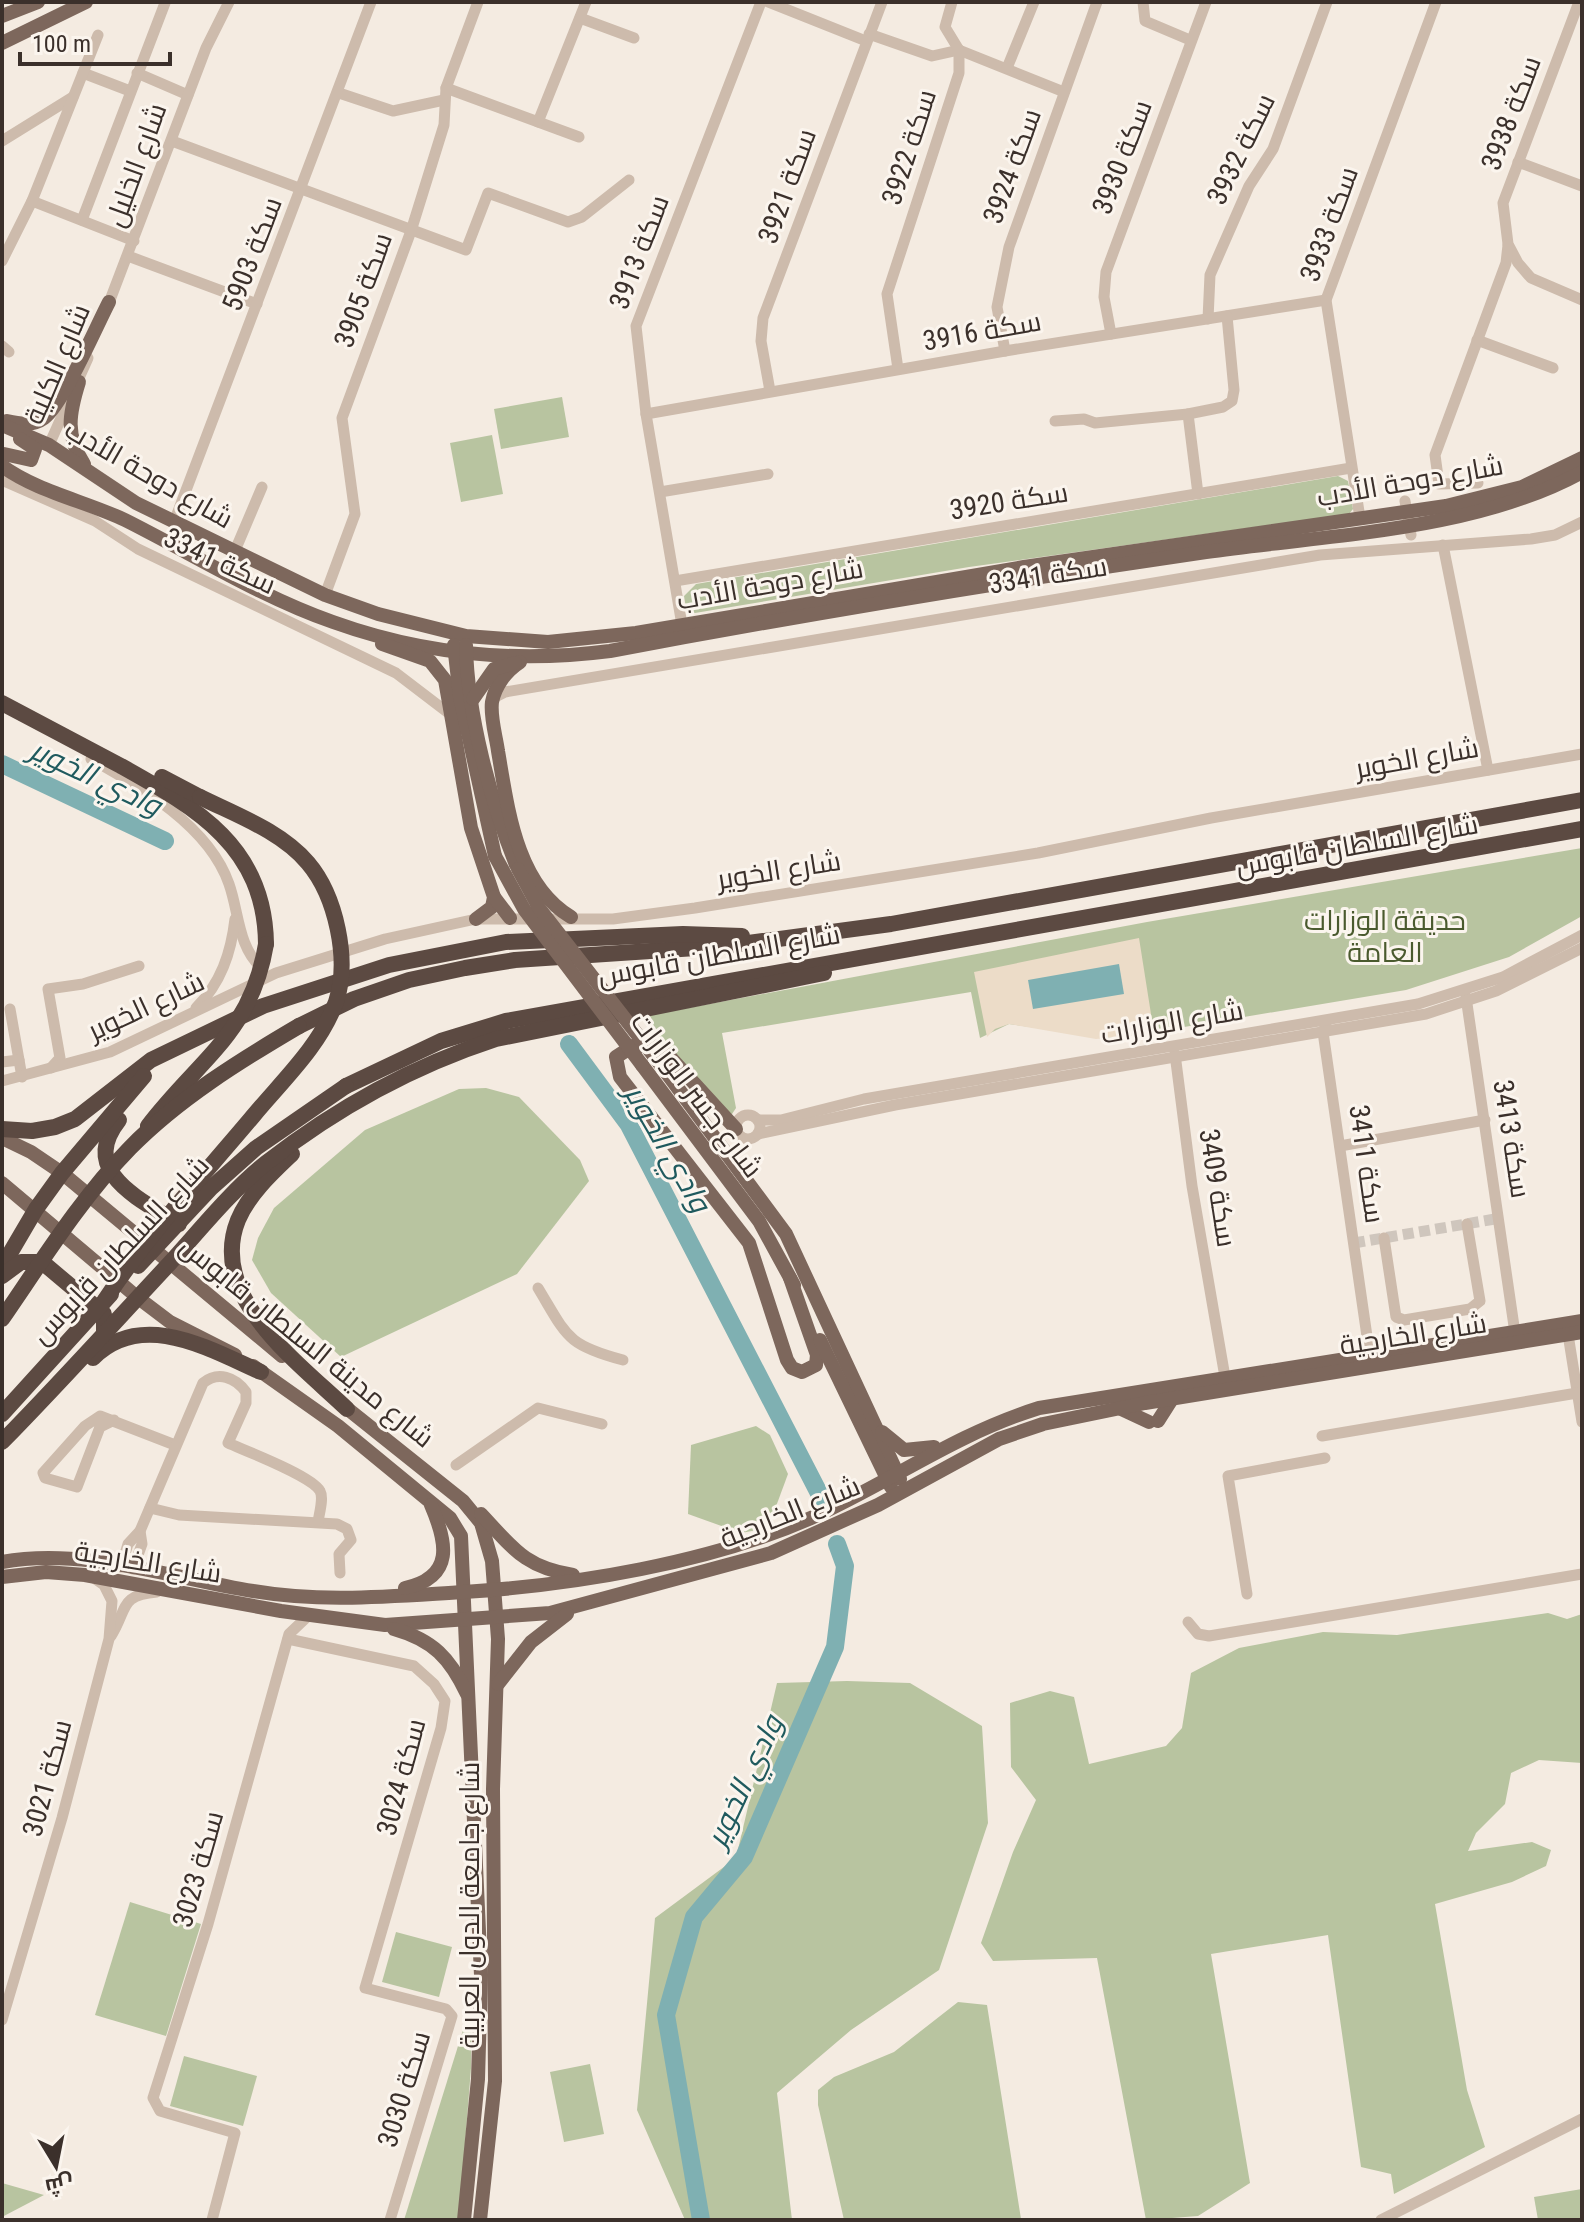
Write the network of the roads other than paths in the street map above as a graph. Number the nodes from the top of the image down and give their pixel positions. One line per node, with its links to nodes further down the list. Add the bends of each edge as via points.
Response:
1 (38, 2): 19 (main road)
2 (86, 2): 25 (main road)
3 (229, 2): 34 (street, شارع الخليل)
4 (371, 2): 32 (street, سكة 5903)
5 (478, 2): 33 (street, سكة 3905)
6 (586, 2): 20 (street)
7 (761, 2): 66 (street, سكة 3913, via 636,326)
8 (768, 2): 23 (street)
9 (882, 2): 23 (street, سكة 3921)
10 (952, 2): 26 (street, via 945,27)
11 (1034, 2): 27 (street)
12 (1097, 2): 31 (street, سكة 3924)
13 (1143, 2): 24 (street, via 1145,21)
14 (1206, 2): 24 (street, سكة 3930)
15 (1327, 2): 58 (street, سكة 3932, via 1273,149 1249,186 1210,275)
16 (1436, 2): 53 (street, سكة 3933)
17 (1579, 2): 40 (street, سكة 3938)
18 (165, 3): 29 (street)
19 (2, 16)
20 (580, 18): 22 (street); 36 (street)
21 (98, 35): 28 (street)
22 (634, 38)
23 (868, 38): 26 (street, via 932,56); 65 (street, سكة 3921, via 763,318 761,341)
24 (1190, 40): 59 (street, سكة 3930, via 1106,272 1104,297)
25 (2, 43)
26 (959, 50): 27 (street); 63 (street, سكة 3922, via 959,73 887,294)
27 (1007, 68): 31 (street)
28 (83, 73): 30 (street); 35 (street)
29 (137, 73): 30 (street); 34 (street)
30 (130, 91): 45 (street)
31 (1064, 92): 61 (street, سكة 3924, via 1002,275 997,307)
32 (339, 93): 33 (street, via 393,111); 43 (street, سكة 5903)
33 (445, 94): 36 (street); 46 (street, سكة 3905, via 444,125)
34 (188, 95): 39 (street, شارع الخليل)
35 (74, 96): 38 (street); 44 (street)
36 (538, 122): 37 (street)
37 (579, 137)
38 (2, 141)
39 (172, 141): 43 (street); 47 (street, شارع الخليل)
40 (1518, 162): 42 (street); 48 (street, سكة 3938, via 1503,203)
41 (629, 180): 46 (street, via 568,222 488,193 466,250)
42 (1582, 186)
43 (302, 192): 46 (street); 56 (street, سكة 5903)
44 (32, 201): 45 (street); 50 (street)
45 (82, 220): 47 (street)
46 (411, 231): 92 (street, سكة 3905, via 342,418 355,514)
47 (134, 241): 49 (street, شارع الخليل)
48 (1508, 244): 51 (street, سكة 3938); 52 (street, سكة 3938)
49 (128, 256): 55 (street, شارع الخليل); 56 (street)
50 (2, 261)
51 (1531, 278): 52 (street, via 1513,274); 54 (street)
52 (1499, 282): 60 (street, سكة 3938)
53 (1326, 300): 57 (street, سكة 3916); 74 (street, سكة 3933)
54 (1582, 300)
55 (109, 302): 64 (street, شارع الكلية); 69 (main road, via 46,417 22,424)
56 (257, 304): 85 (street, سكة 5903)
57 (1227, 316): 58 (street, سكة 3916); 67 (street, via 1232,401)
58 (1208, 319): 59 (street, سكة 3916)
59 (1111, 334): 61 (street, سكة 3916)
60 (1477, 340): 62 (street); 79 (street, سكة 3938, via 1435,455 1439,484)
61 (1005, 351): 63 (street, سكة 3916)
62 (1553, 368)
63 (898, 369): 65 (street, سكة 3916)
64 (79, 382): 71 (street, شارع الكلية); 76 (main road, via 69,414 70,437)
65 (770, 391): 66 (street, سكة 3916)
66 (646, 414): 81 (street, سكة 3913)
67 (1188, 414): 68 (street, via 1095,423); 82 (street)
68 (1055, 421)
69 (2, 422): 71 (main road, شارع دوحة الأدب)
70 (2, 432): 72 (main road, via 31,445 36,453 26,461)
71 (49, 445): 72 (main road, via 33,469); 76 (main road, شارع دوحة الأدب)
72 (3, 458): 87 (main road, شارع دوحة الأدب, via 31,483)
73 (1582, 458): 84 (main road, شارع دوحة الأدب, via 1487,498)
74 (1351, 468): 82 (street, سكة 3920); 83 (street, سكة 3933)
75 (1582, 472): 84 (main road, شارع دوحة الأدب, via 1512,504)
76 (91, 474): 85 (main road, شارع دوحة الأدب)
77 (768, 474): 81 (street)
78 (2, 480): 89 (street, سكة 3341, via 95,521)
79 (1478, 483)
80 (262, 487): 90 (street)
81 (660, 492): 91 (street, سكة 3913)
82 (1198, 494): 91 (street, سكة 3920)
83 (1360, 518): 84 (main road, شارع دوحة الأدب); 94 (main road, شارع دوحة الأدب)
84 (1408, 518): 97 (main road, شارع دوحة الأدب)
85 (174, 522): 90 (main road, شارع دوحة الأدب)
86 (1582, 522): 88 (street, سكة 3341, via 1531,539)
87 (149, 532): 89 (street); 93 (main road, شارع دوحة الأدب)
88 (1443, 545): 101 (street, سكة 3341, via 1320,555); 107 (street)
89 (138, 549): 100 (street, سكة 3341)
90 (234, 553): 92 (main road, شارع دوحة الأدب)
91 (675, 581): 94 (street, سكة 3913)
92 (325, 595): 95 (main road, شارع دوحة الأدب)
93 (334, 623): 96 (main road, شارع دوحة الأدب); 99 (main road)
94 (682, 625): 95 (main road, شارع دوحة الأدب, via 548,642)
95 (459, 634): 96 (main road, شارع جسر الوزارات)
96 (460, 653): 97 (main road, شارع دوحة الأدب); 103 (main road, شارع جسر الوزارات); 156 (main road, شارع جسر الوزارات, bridge, via 460,697 495,856 524,909 759,1221)
97 (542, 658): 98 (main road)
98 (514, 667): 101 (street, via 514,686); 102 (main road); 103 (main road, via 494,669)
99 (438, 668): 100 (street, via 432,684); 105 (main road)
100 (417, 686): 105 (street, سكة 3341)
101 (522, 690): 102 (street, سكة 3341)
102 (493, 698): 110 (main road)
103 (473, 699): 110 (main road, شارع جسر الوزارات, via 496,805)
104 (2, 703): 113 (street, via 28,724 138,787 186,825 223,870); 145 (highway, bridge, via 174,795 237,849 259,893 266,928 261,975 236,1027); 159 (highway, bridge, via 66,729 270,832 309,863 324,887 338,934 336,1001 316,1040 154,1230)
105 (452, 715): 111 (main road)
106 (1582, 754): 107 (street, شارع الخوير)
107 (1488, 770): 114 (street, شارع الخوير, via 875,879 613,919)
108 (1582, 800): 118 (highway, شارع السلطان قابوس, via 891,924)
109 (1582, 829): 120 (highway, شارع السلطان قابوس)
110 (521, 866): 111 (main road, via 525,873 512,881); 114 (main road); 184 (main road, شارع جسر الوزارات, bridge, via 539,908 786,1234)
111 (484, 875): 112 (main road)
112 (494, 897): 115 (main road); 116 (main road, via 492,907)
113 (236, 915): 122 (street, via 254,960); 127 (street, via 217,982)
114 (571, 917): 115 (street, شارع الخوير)
115 (510, 918): 116 (street, شارع الخوير)
116 (476, 919): 122 (street, شارع الخوير, via 371,943)
117 (1582, 935): 123 (street, شارع الوزارات)
118 (772, 940): 130 (highway, via 668,935 506,942 454,950 263,1006); 145 (highway, شارع السلطان قابوس, bridge, via 515,960 409,980 354,999 242,1060)
119 (1582, 948): 124 (street, شارع الوزارات)
120 (886, 952): 138 (highway, via 818,975 496,1039 426,1065); 159 (highway, شارع السلطان قابوس, bridge, via 506,1021 441,1041 299,1114 211,1188)
121 (139, 966): 134 (street, via 48,989 60,1058)
122 (276, 973): 127 (street, شارع الخوير)
123 (1503, 977): 124 (street, via 1469,993); 126 (street, شارع الوزارات)
124 (1465, 1003): 128 (street, شارع الوزارات); 140 (street, سكة 3413)
125 (10, 1009): 132 (street)
126 (1372, 1013): 128 (street, via 1331,1022); 129 (street, شارع الوزارات)
127 (190, 1014): 134 (street, شارع الخوير, via 110,1052)
128 (1323, 1032): 131 (street, شارع الوزارات); 146 (street, سكة 3411)
129 (1220, 1038): 131 (street, via 1179,1049); 139 (street, شارع الوزارات)
130 (175, 1049): 137 (highway); 141 (highway, via 128,1075 75,1119 32,1131)
131 (1174, 1058): 143 (street, شارع الوزارات); 171 (street, سكة 3409)
132 (19, 1060): 133 (street); 135 (street)
133 (2, 1062)
134 (47, 1071): 135 (street, شارع الخوير)
135 (22, 1077): 136 (street, شارع الخوير)
136 (2, 1081)
137 (133, 1086): 147 (highway); 150 (highway, via 123,1116 107,1135 105,1164 113,1177 186,1228)
138 (336, 1115): 150 (highway, via 264,1165); 179 (highway, via 250,1199 238,1219 232,1257 234,1276 254,1313)
139 (759, 1120): 142 (street, via 746,1115); 143 (street)
140 (1485, 1120): 146 (street); 163 (street, سكة 3413)
141 (2, 1129)
142 (736, 1129): 143 (street, via 746,1139); 156 (main road, via 660,1046 633,1046 616,1057 620,1077 749,1243 787,1360 802,1372 816,1365 817,1355)
143 (758, 1134)
144 (2, 1138): 147 (main road, شارع مدينة السلطان قابوس)
145 (133, 1145): 160 (highway, شارع السلطان قابوس, bridge, via 69,1223)
146 (1340, 1146): 166 (street, سكة 3411)
147 (62, 1173): 149 (highway); 153 (main road, شارع مدينة السلطان قابوس)
148 (2, 1183): 149 (main road, شارع مدينة السلطان قابوس)
149 (36, 1209): 154 (highway); 158 (main road, شارع مدينة السلطان قابوس)
150 (208, 1219): 153 (highway)
151 (1467, 1224): 152 (street, via 1480,1301 1470,1309 1396,1317)
152 (1384, 1238)
153 (170, 1263): 158 (highway); 179 (main road, شارع مدينة السلطان قابوس)
154 (2, 1267)
155 (2, 1276): 164 (highway, via 21,1262 42,1262 104,1314)
156 (790, 1278): 184 (main road, شارع جسر الوزارات)
157 (538, 1288): 167 (street, via 569,1339 587,1351)
158 (137, 1297): 164 (highway); 169 (main road, شارع مدينة السلطان قابوس, via 170,1322 219,1344)
159 (105, 1300): 180 (highway, شارع السلطان قابوس, bridge)
160 (2, 1319)
161 (1582, 1321): 162 (main road, شارع الخارجية)
162 (1567, 1332): 163 (main road); 165 (main road, شارع الخارجية); 173 (street)
163 (1515, 1333): 165 (main road); 166 (main road, شارع الخارجية)
164 (104, 1334): 177 (highway)
165 (1476, 1350): 168 (main road, شارع الخارجية)
166 (1370, 1357): 168 (main road); 170 (main road); 171 (main road, شارع الخارجية)
167 (623, 1360)
168 (1413, 1361): 170 (main road, شارع الخارجية)
169 (261, 1372): 177 (highway, via 180,1338 148,1334 106,1346 56,1395); 195 (main road, شارع مدينة السلطان قابوس, via 338,1426)
170 (1330, 1374): 172 (main road, شارع الخارجية)
171 (1225, 1377): 172 (main road); 174 (main road); 175 (main road, شارع الخارجية)
172 (1259, 1385): 174 (main road, شارع الخارجية)
173 (1577, 1393): 181 (street); 186 (street)
174 (1196, 1395): 176 (main road, شارع الخارجية)
175 (1149, 1396): 176 (main road, شارع الخارجية); 178 (main road, شارع الخارجية); 185 (main road, شارع الخارجية, via 1039,1408)
176 (1172, 1399): 178 (main road, via 1153,1422)
177 (44, 1400): 187 (highway)
178 (1119, 1408): 192 (main road, شارع الخارجية, via 999,1439)
179 (347, 1409): 194 (main road, شارع مدينة السلطان قابوس)
180 (2, 1414)
181 (1582, 1418)
182 (114, 1420): 182 (street, via 92,1420 43,1473 45,1478 77,1487 100,1427); 188 (street)
183 (602, 1424): 190 (street, via 538,1408)
184 (868, 1426): 185 (main road, via 895,1446 913,1451); 191 (main road, شارع جسر الوزارات); 193 (main road, via 871,1468)
185 (969, 1433): 191 (main road, شارع الخارجية)
186 (1322, 1436)
187 (2, 1442)
188 (175, 1445): 196 (street); 197 (street, via 203,1383 217,1377 235,1380 246,1392 246,1403 228,1443 316,1487 321,1497)
189 (1325, 1458): 210 (street, via 1228,1476)
190 (456, 1465)
191 (892, 1476): 192 (main road, شارع جسر الوزارات); 193 (main road, شارع الخارجية)
192 (901, 1493): 206 (main road, شارع الخارجية, via 815,1536)
193 (856, 1497): 199 (main road, شارع الخارجية, via 767,1536)
194 (463, 1501): 205 (main road, via 530,1563); 207 (main road, شارع مدينة السلطان قابوس, via 487,1537)
195 (430, 1503): 209 (main road, شارع مدينة السلطان قابوس, via 450,1518 461,1536); 211 (main road, via 445,1543 439,1567 420,1585)
196 (150, 1508): 197 (street, via 179,1515); 200 (street, via 140,1531 142,1544)
197 (318, 1522): 201 (street, via 337,1524 351,1535 339,1554)
198 (2, 1562): 200 (main road, شارع الخارجية, via 40,1558)
199 (660, 1564): 205 (main road, شارع الخارجية); 206 (main road)
200 (127, 1568): 211 (main road, شارع الخارجية, via 298,1597)
201 (340, 1573)
202 (1582, 1574): 217 (street, via 1209,1636 1198,1634)
203 (2, 1577): 204 (main road, شارع الخارجية, via 46,1572)
204 (92, 1577): 208 (main road, شارع الخارجية); 220 (street, سكة 3021, via 104,1585 112,1601)
205 (593, 1578): 207 (main road, شارع الخارجية)
206 (665, 1583): 212 (main road, شارع الخارجية)
207 (497, 1590): 209 (main road, شارع الخارجية); 215 (main road, شارع جامعة الدول العربية)
208 (169, 1591): 213 (main road, شارع الخارجية); 220 (street, سكة 3021, via 142,1593 126,1602)
209 (466, 1592): 211 (main road, شارع الخارجية); 216 (main road, شارع جامعة الدول العربية)
210 (1247, 1594)
211 (365, 1597)
212 (581, 1606): 215 (main road, شارع الخارجية); 221 (main road, via 531,1642)
213 (281, 1611): 214 (main road, شارع الخارجية); 219 (street)
214 (309, 1615): 218 (main road, شارع الخارجية); 219 (street)
215 (498, 1617): 216 (main road, شارع الخارجية); 221 (main road, شارع جامعة الدول العربية)
216 (467, 1620): 218 (main road, شارع الخارجية); 222 (main road, شارع جامعة الدول العربية)
217 (1188, 1622)
218 (385, 1625): 222 (main road, via 441,1650)
219 (288, 1637): 223 (street, سكة 3024, via 414,1666 445,1701); 226 (street, سكة 3023, via 153,2098 163,2112 235,2133)
220 (109, 1639): 224 (street, سكة 3021)
221 (498, 1684): 229 (main road, شارع جامعة الدول العربية, via 493,1789 495,2081)
222 (471, 1702): 228 (main road, شارع جامعة الدول العربية, via 481,1975 474,2134)
223 (365, 1988): 227 (street, سكة 3030, via 446,2009 452,2016)
224 (2, 2020)
225 (1582, 2119): 230 (street)
226 (212, 2220)
227 (390, 2220)
228 (464, 2220)
229 (480, 2220)
230 (1381, 2220)

